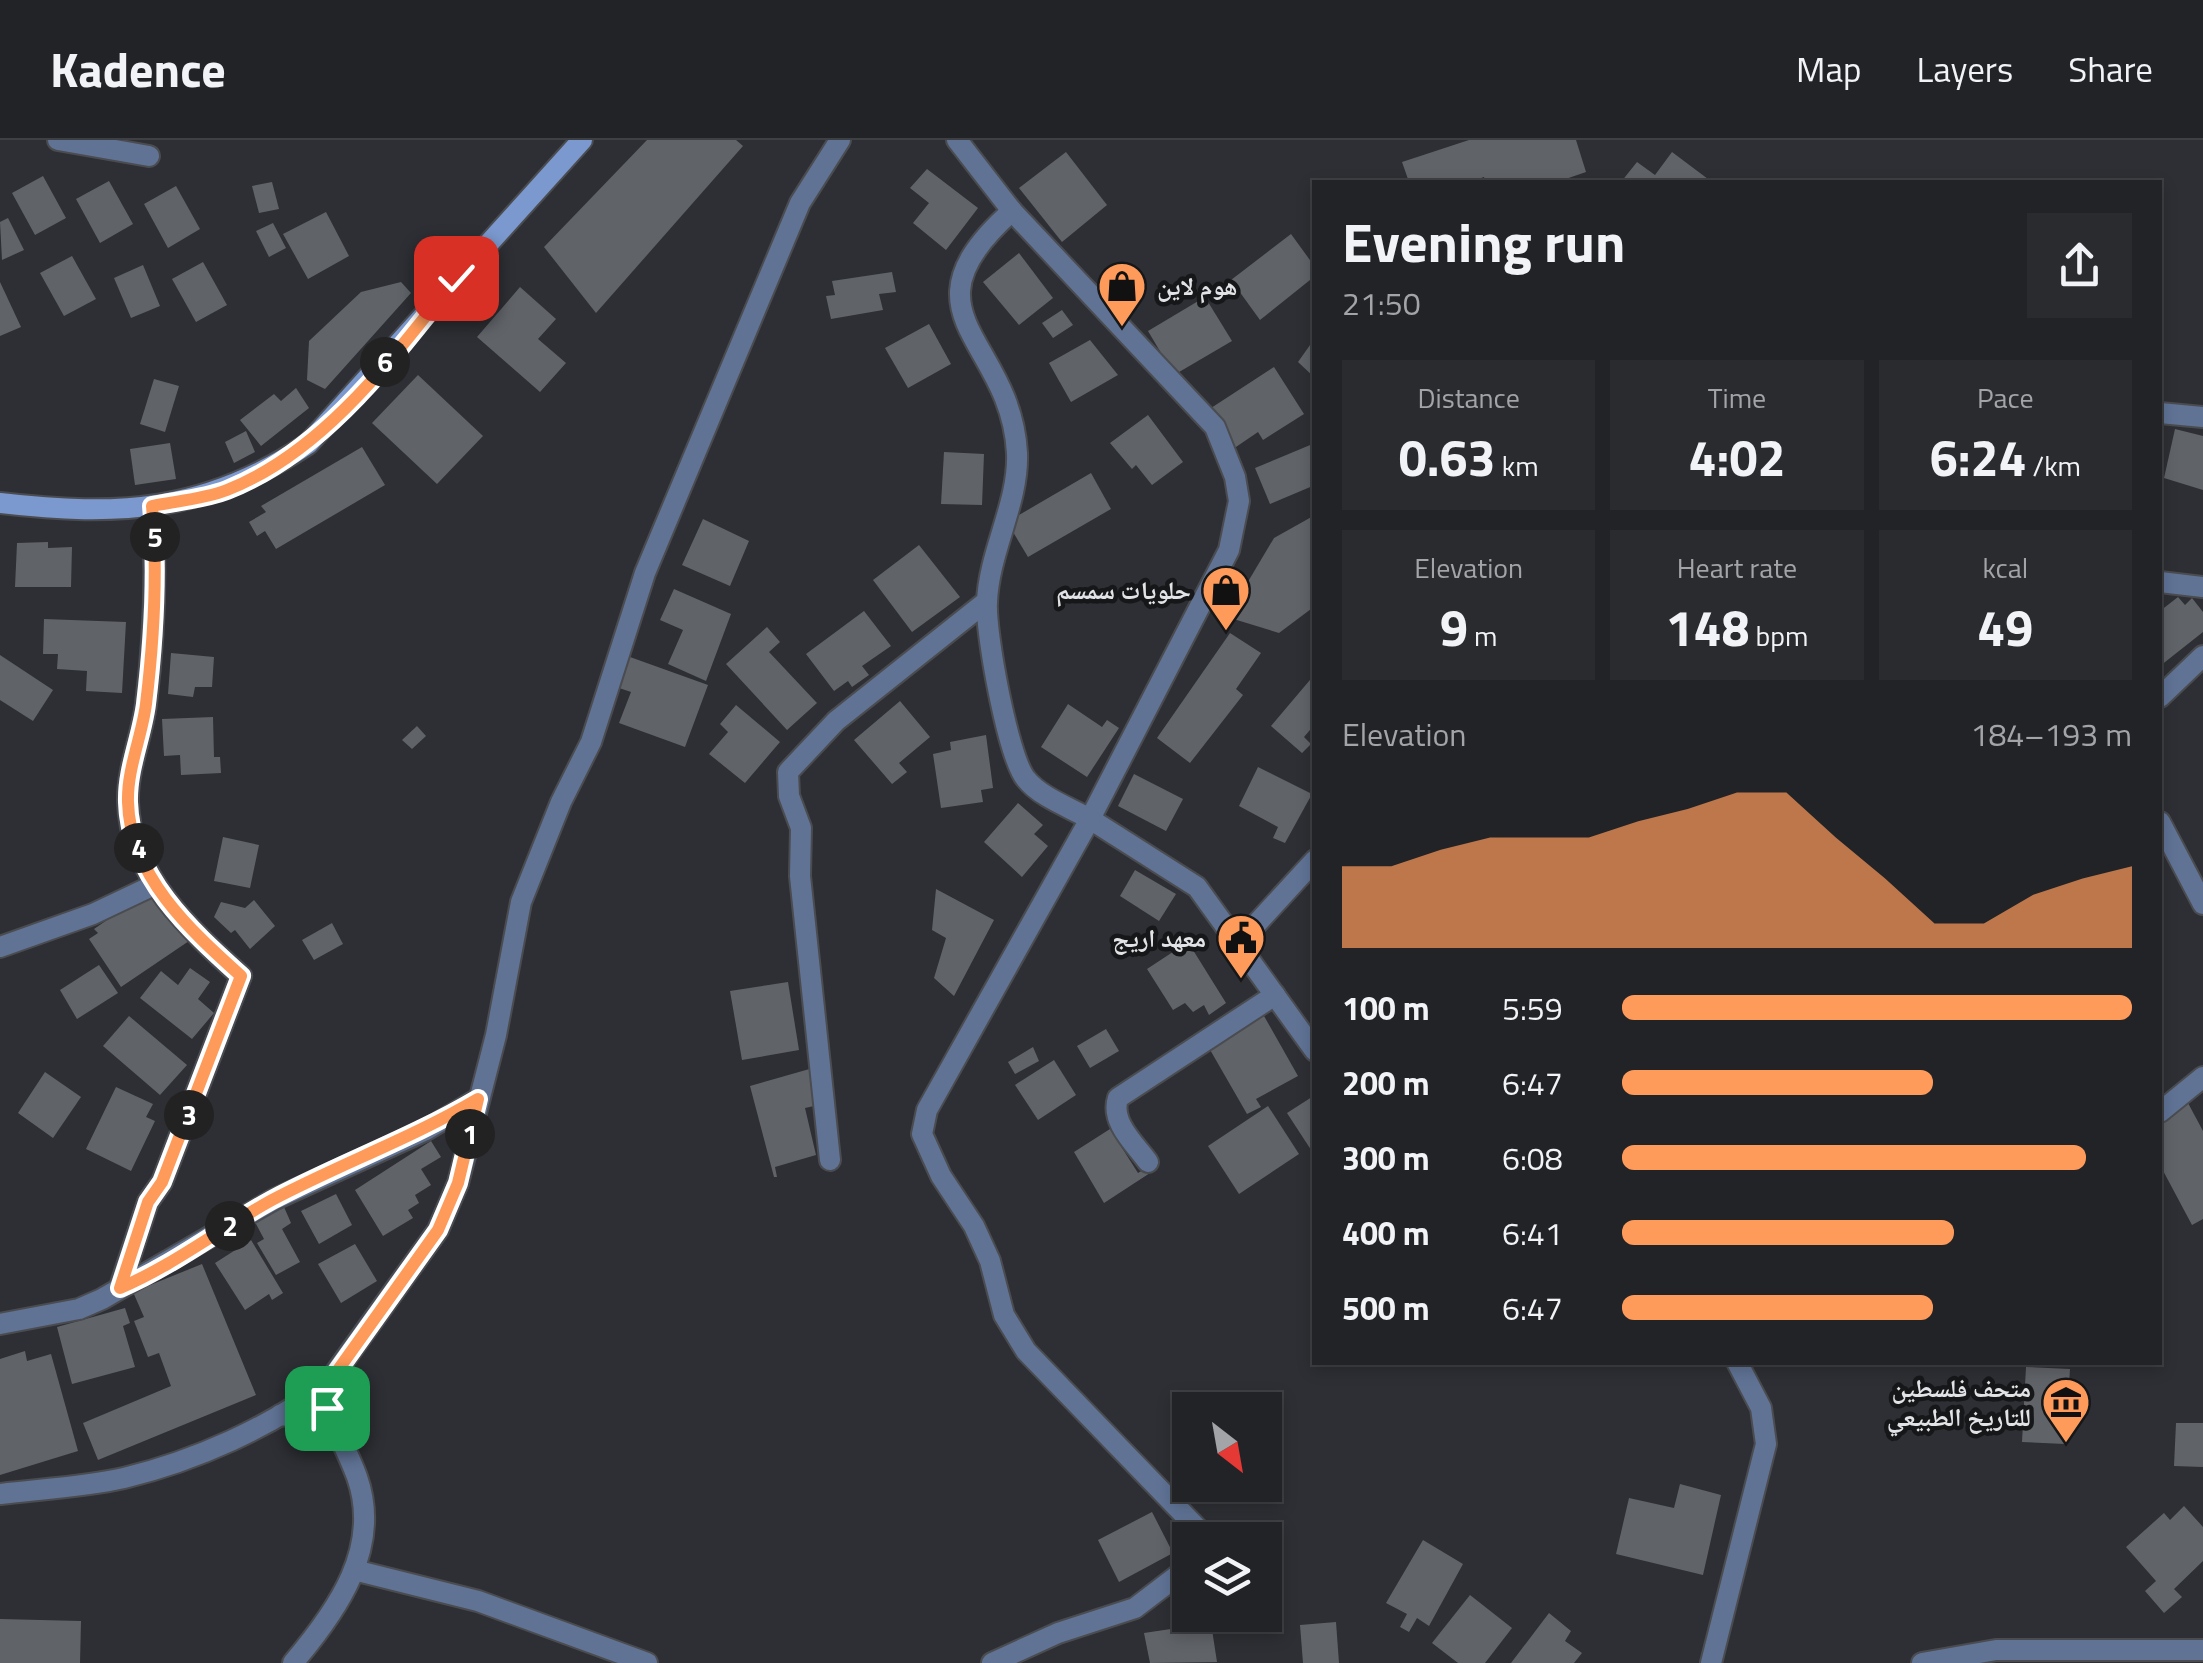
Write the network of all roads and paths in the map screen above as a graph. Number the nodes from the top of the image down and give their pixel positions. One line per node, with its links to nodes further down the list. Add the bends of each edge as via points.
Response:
1 (58, 140): 5 (street)
2 (582, 140): 10 (street, via 308,444 224,492)
3 (840, 140): 26 (street, via 792,220 646,573 591,742 521,902)
4 (957, 140): 6 (street)
5 (149, 156)
6 (1012, 211): 13 (street, via 966,259 956,296 1015,431 1014,483); 16 (street, via 1201,409 1225,448 1239,501 1229,550)
7 (2162, 413): 8 (street)
8 (2203, 417)
9 (0, 503): 10 (street, via 74,512)
10 (152, 506): 19 (street, via 158,574 146,706 128,800 134,838)
11 (2162, 582): 12 (street)
12 (2203, 586)
13 (986, 601): 16 (street, via 1022,773); 28 (street, via 836,721 788,772 800,828)
14 (2203, 656): 15 (street)
15 (2162, 695)
16 (1090, 819): 21 (street, via 1182,874); 37 (street, via 927,1110 922,1134 974,1226 1004,1316 1026,1351)
17 (2162, 826): 20 (street)
18 (1312, 863): 21 (street)
19 (154, 885): 22 (street); 30 (street, via 241,976)
20 (2203, 904)
21 (1238, 944): 23 (street)
22 (0, 948)
23 (1275, 996): 24 (street); 29 (street, via 1118,1098 1118,1121)
24 (1312, 1047)
25 (2203, 1076): 27 (street)
26 (478, 1099): 30 (street, via 273,1200); 33 (street, via 458,1183 438,1230)
27 (2162, 1110)
28 (830, 1160)
29 (1148, 1162)
30 (120, 1288): 31 (street, via 79,1309)
31 (0, 1324)
32 (1739, 1365): 44 (street, via 1761,1408 1766,1444)
33 (328, 1384): 34 (street); 35 (street, via 327,1408)
34 (280, 1416): 35 (street, via 309,1418); 36 (street, via 124,1478)
35 (340, 1440): 38 (street, via 368,1526)
36 (0, 1494)
37 (1191, 1522)
38 (354, 1570): 41 (street, via 322,1629); 42 (street, via 478,1600)
39 (1172, 1580): 43 (street, via 1135,1608)
40 (2203, 1650): 45 (street, via 1996,1650)
41 (292, 1663)
42 (646, 1663)
43 (992, 1663)
44 (1711, 1663)
45 (1922, 1663)

